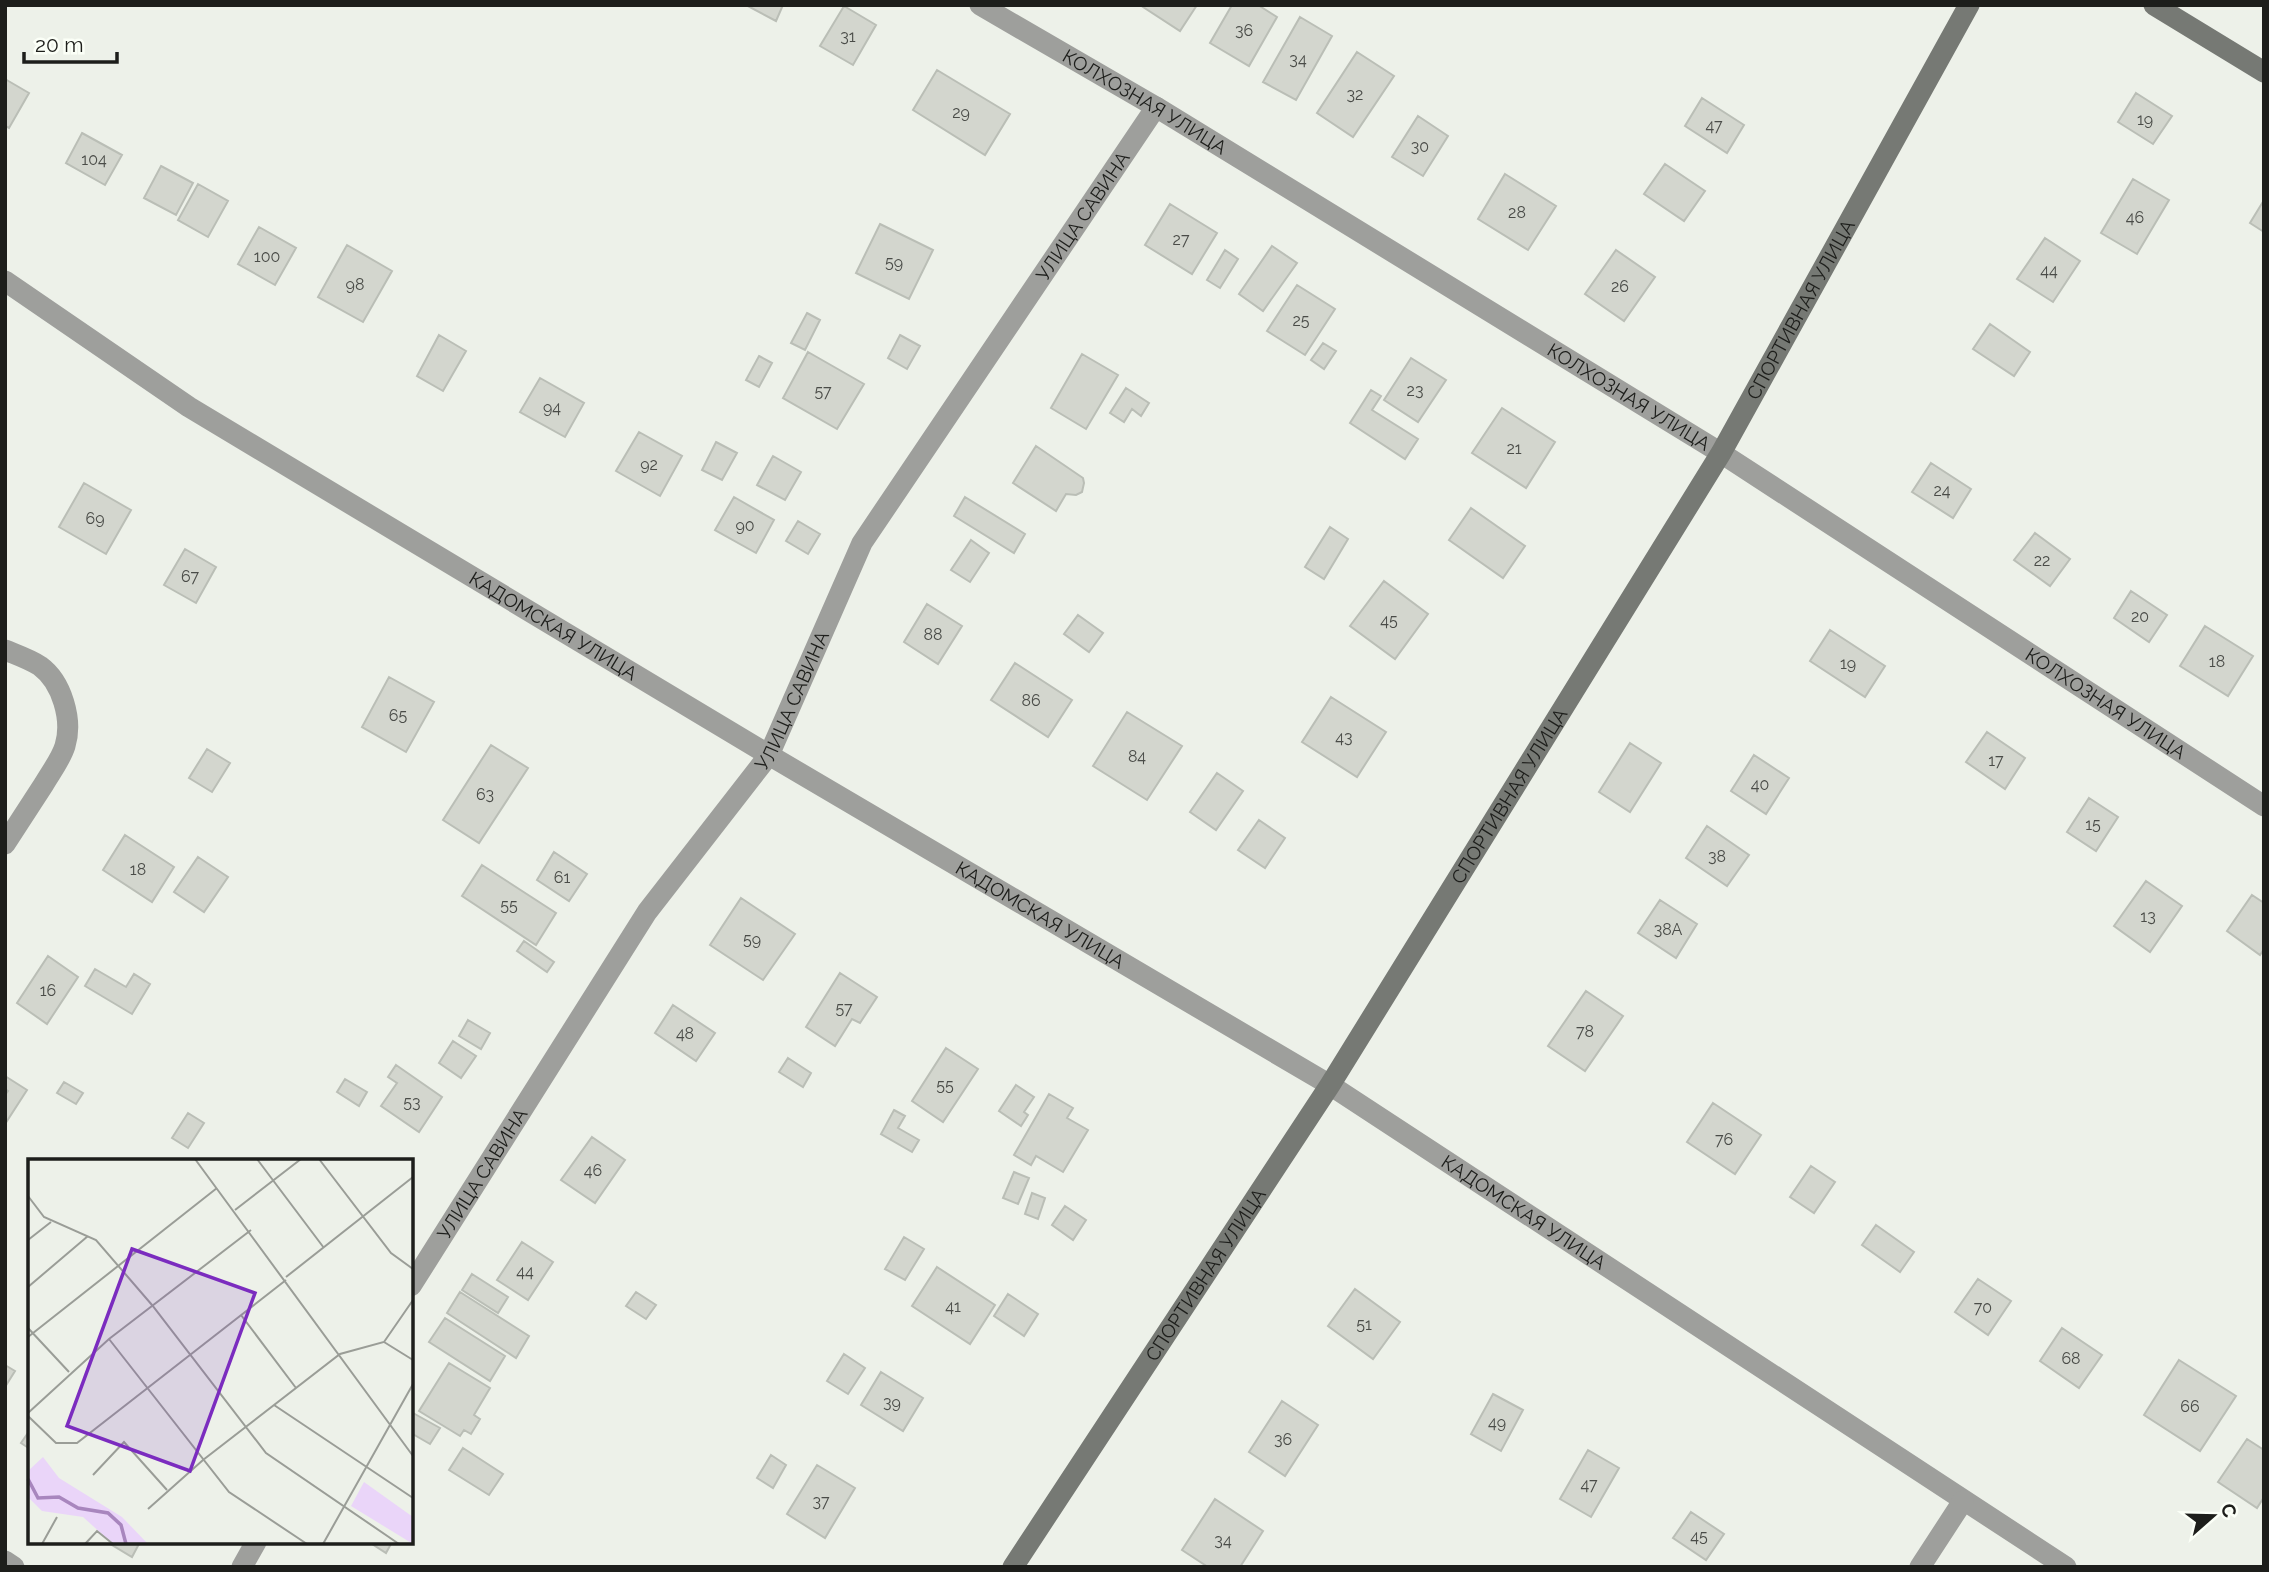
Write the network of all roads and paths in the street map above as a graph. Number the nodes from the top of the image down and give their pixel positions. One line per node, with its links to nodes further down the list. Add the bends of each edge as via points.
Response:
1 (980, 5): 5 (street, КОЛХОЗНАЯ УЛИЦА)
2 (1969, 5): 7 (street, СПОРТИВНАЯ УЛИЦА)
3 (2154, 5): 4 (street)
4 (2264, 72)
5 (1156, 107): 7 (street, КОЛХОЗНАЯ УЛИЦА); 9 (street, УЛИЦА САВИНА, via 862,543)
6 (5, 281): 9 (street, КАДОМСКАЯ УЛИЦА, via 189,407)
7 (1721, 453): 10 (street, КОЛХОЗНАЯ УЛИЦА); 12 (street, СПОРТИВНАЯ УЛИЦА)
8 (5, 650): 11 (street, via 42,667 55,683 65,706 66,726 65,745)
9 (769, 755): 12 (street, КАДОМСКАЯ УЛИЦА); 13 (street, УЛИЦА САВИНА, via 647,912)
10 (2264, 806)
11 (5, 844)
12 (1330, 1085): 14 (street, КАДОМСКАЯ УЛИЦА); 19 (street, СПОРТИВНАЯ УЛИЦА)
13 (413, 1283)
14 (1963, 1501): 20 (street); 21 (street, КАДОМСКАЯ УЛИЦА)
15 (255, 1544): 18 (street)
16 (5, 1562): 17 (street)
17 (14, 1567)
18 (242, 1567)
19 (1013, 1567)
20 (1920, 1567)
21 (2066, 1567)

